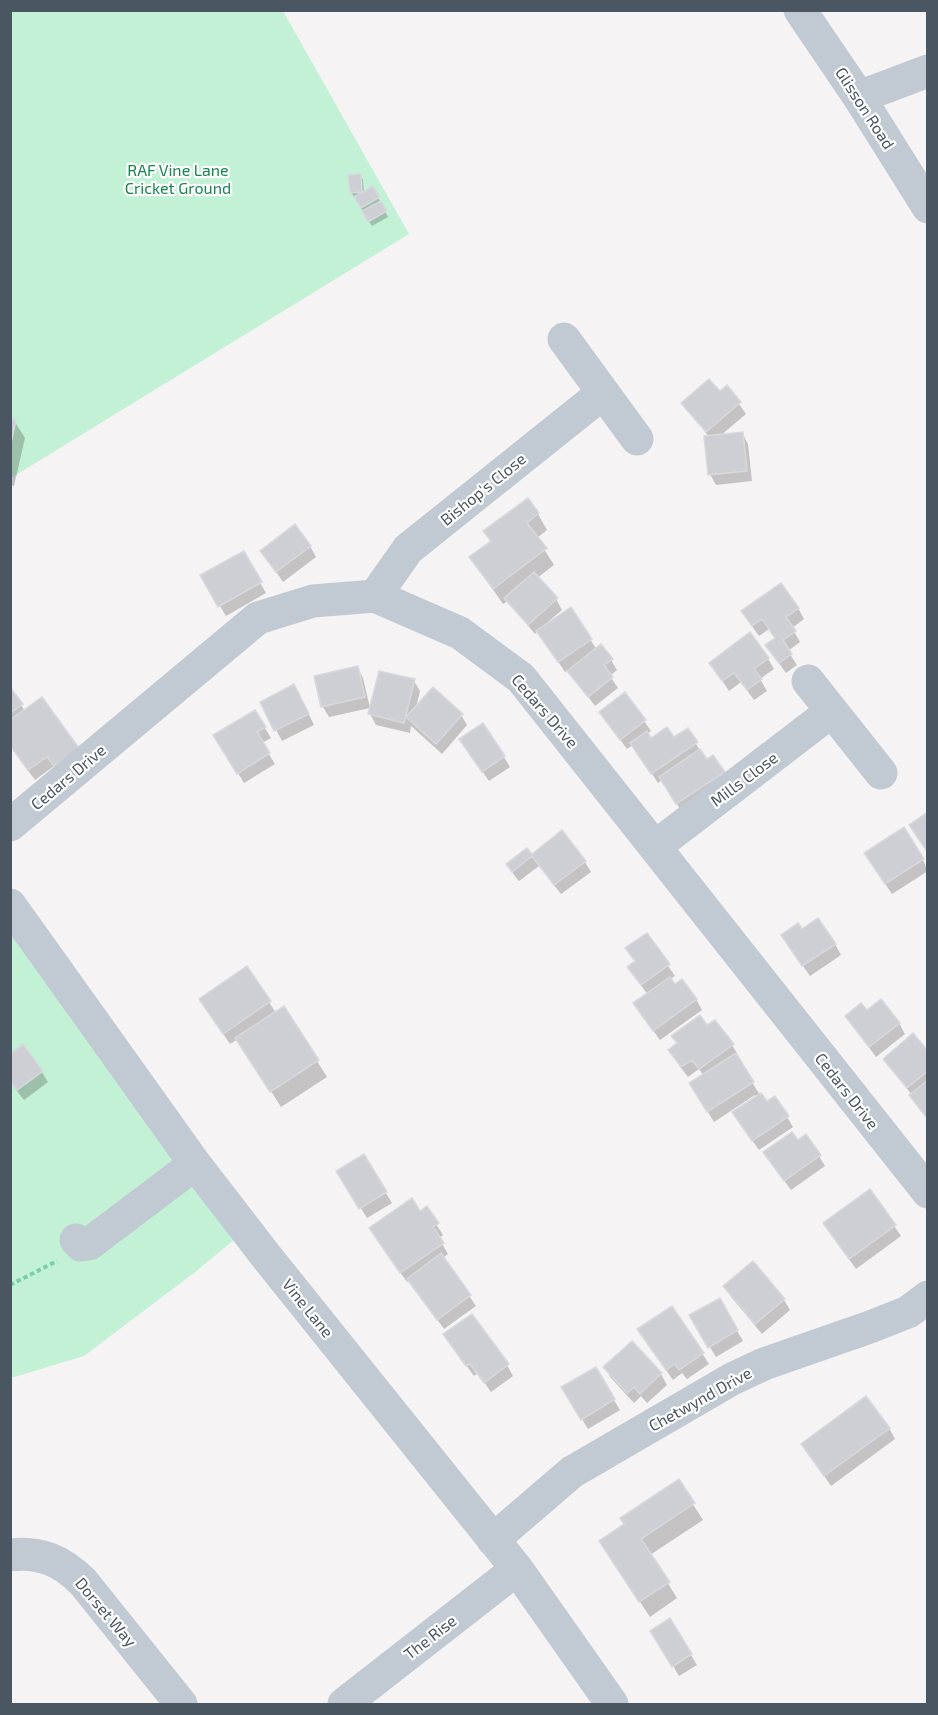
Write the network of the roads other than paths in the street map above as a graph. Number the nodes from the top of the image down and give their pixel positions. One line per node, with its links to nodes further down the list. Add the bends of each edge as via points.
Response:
1 (800, 10): 3 (street, Glisson Road)
2 (927, 71): 3 (street)
3 (859, 97): 4 (street, Glisson Road)
4 (927, 207)
5 (564, 339): 6 (street)
6 (603, 393): 7 (street); 8 (street, Bishop's Close, via 408,549)
7 (637, 439)
8 (375, 596): 12 (street, Cedars Drive, via 313,601 258,618); 13 (street, Cedars Drive, via 460,633 521,678)
9 (808, 681): 10 (street)
10 (832, 711): 11 (street); 13 (street, Mills Close)
11 (881, 773)
12 (10, 825)
13 (656, 846): 15 (street, Cedars Drive)
14 (10, 905): 16 (street, Vine Lane)
15 (917, 1157): 18 (street, Cedars Drive)
16 (195, 1164): 17 (street); 22 (street, Vine Lane)
17 (161, 1191): 19 (street); 20 (street)
18 (927, 1192)
19 (127, 1198)
20 (83, 1242)
21 (927, 1298): 22 (street, Chetwynd Drive, via 908,1312 870,1328 732,1379 572,1472)
22 (493, 1540): 24 (street, Vine Lane)
23 (10, 1555): 25 (street, Dorset Way, via 36,1554 67,1567)
24 (517, 1569): 26 (street, The Rise); 27 (street, Vine Lane)
25 (181, 1704)
26 (344, 1704)
27 (612, 1704)

